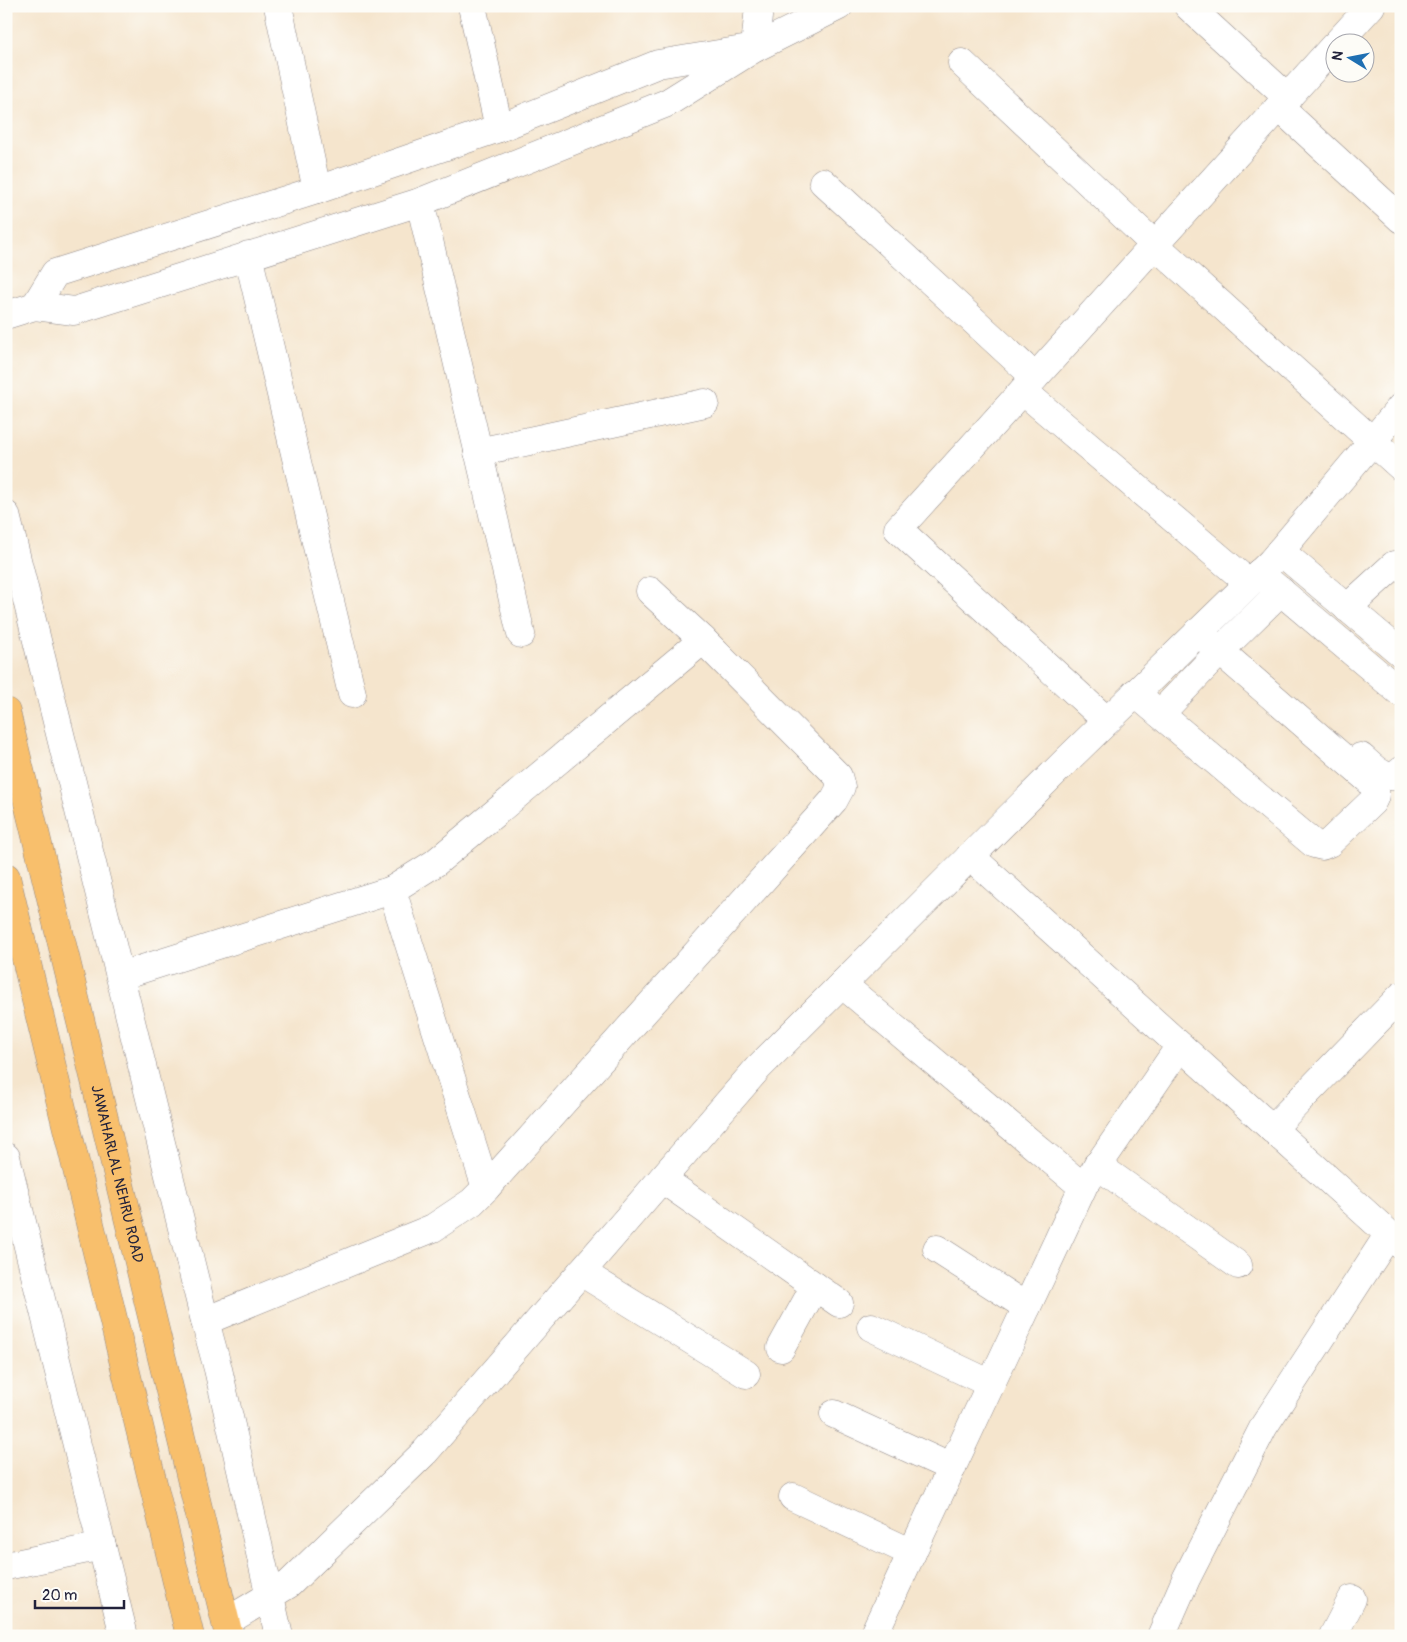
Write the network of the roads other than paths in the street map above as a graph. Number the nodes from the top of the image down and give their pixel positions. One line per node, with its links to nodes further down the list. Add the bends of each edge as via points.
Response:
1 (278, 6): 14 (street)
2 (472, 6): 12 (street)
3 (759, 6): 8 (street)
4 (839, 6): 8 (street)
5 (1188, 6): 11 (street)
6 (1371, 6): 7 (street)
7 (1347, 32)
8 (755, 48): 12 (street, via 658,64); 15 (street, via 667,103)
9 (1324, 57): 11 (street)
10 (962, 63): 17 (street)
11 (1283, 103): 16 (street); 17 (street)
12 (498, 128): 14 (street)
13 (822, 182): 21 (street)
14 (317, 190): 19 (street, via 55,273)
15 (420, 202): 18 (street); 25 (street)
16 (1401, 219)
17 (1155, 245): 21 (street); 24 (street)
18 (248, 256): 19 (street, via 74,311); 41 (street)
19 (35, 306): 20 (street)
20 (6, 315)
21 (1029, 384): 30 (street); 44 (street, via 898,529)
22 (705, 403): 25 (street)
23 (1401, 407): 24 (street)
24 (1372, 441): 26 (street); 28 (street)
25 (478, 452): 35 (street)
26 (1401, 467)
27 (6, 516): 49 (street)
28 (1280, 551): 30 (street); 33 (street)
29 (1394, 565): 33 (street)
30 (1254, 578): 32 (street); 34 (street)
31 (650, 591): 36 (street)
32 (1281, 592): 37 (street); 40 (street)
33 (1347, 608): 38 (street)
34 (1201, 630): 37 (street); 39 (street)
35 (521, 634)
36 (703, 640): 48 (street, via 435,864); 57 (street, via 838,776 841,787 834,800)
37 (1224, 648): 43 (street); 43 (street, via 1372,783 1375,798 1372,802 1329,843 1322,846 1314,844); 45 (street, via 1382,775 1397,775)
38 (1401, 653)
39 (1135, 693): 43 (street); 44 (street)
40 (1401, 693)
41 (352, 694)
42 (6, 712): 78 (main road, JAWAHARLAL NEHRU ROAD)
43 (1160, 714)
44 (1107, 721): 46 (street)
45 (1401, 771)
46 (970, 856): 50 (street); 52 (street)
47 (6, 877): 81 (main road)
48 (392, 890): 49 (street); 57 (street)
49 (120, 976): 65 (street)
50 (842, 984): 55 (street); 56 (street, via 758,1068)
51 (1401, 996): 53 (street)
52 (1180, 1046): 53 (street); 55 (street)
53 (1272, 1128): 58 (street)
54 (6, 1157): 73 (street)
55 (1090, 1176): 60 (street); 64 (street)
56 (662, 1179): 61 (street); 62 (street)
57 (486, 1188): 65 (street, via 472,1202 432,1228)
58 (1395, 1240): 83 (street, via 1264,1426 1186,1579)
59 (937, 1249): 64 (street)
60 (1238, 1265)
61 (581, 1272): 68 (street); 76 (street, via 426,1452 288,1584)
62 (815, 1286): 63 (street); 67 (street)
63 (839, 1303)
64 (1027, 1307): 69 (street)
65 (205, 1321): 76 (street)
66 (871, 1327): 69 (street)
67 (781, 1348)
68 (746, 1374)
69 (991, 1384): 71 (street)
70 (834, 1414): 71 (street)
71 (952, 1468): 74 (street)
72 (793, 1497): 74 (street)
73 (102, 1546): 75 (street); 80 (street)
74 (912, 1553): 79 (street)
75 (6, 1566)
76 (270, 1596): 78 (street); 82 (street)
77 (1352, 1599): 84 (street)
78 (227, 1629)
79 (882, 1633)
80 (124, 1636)
81 (190, 1636)
82 (279, 1636)
83 (1161, 1636)
84 (1333, 1636)

